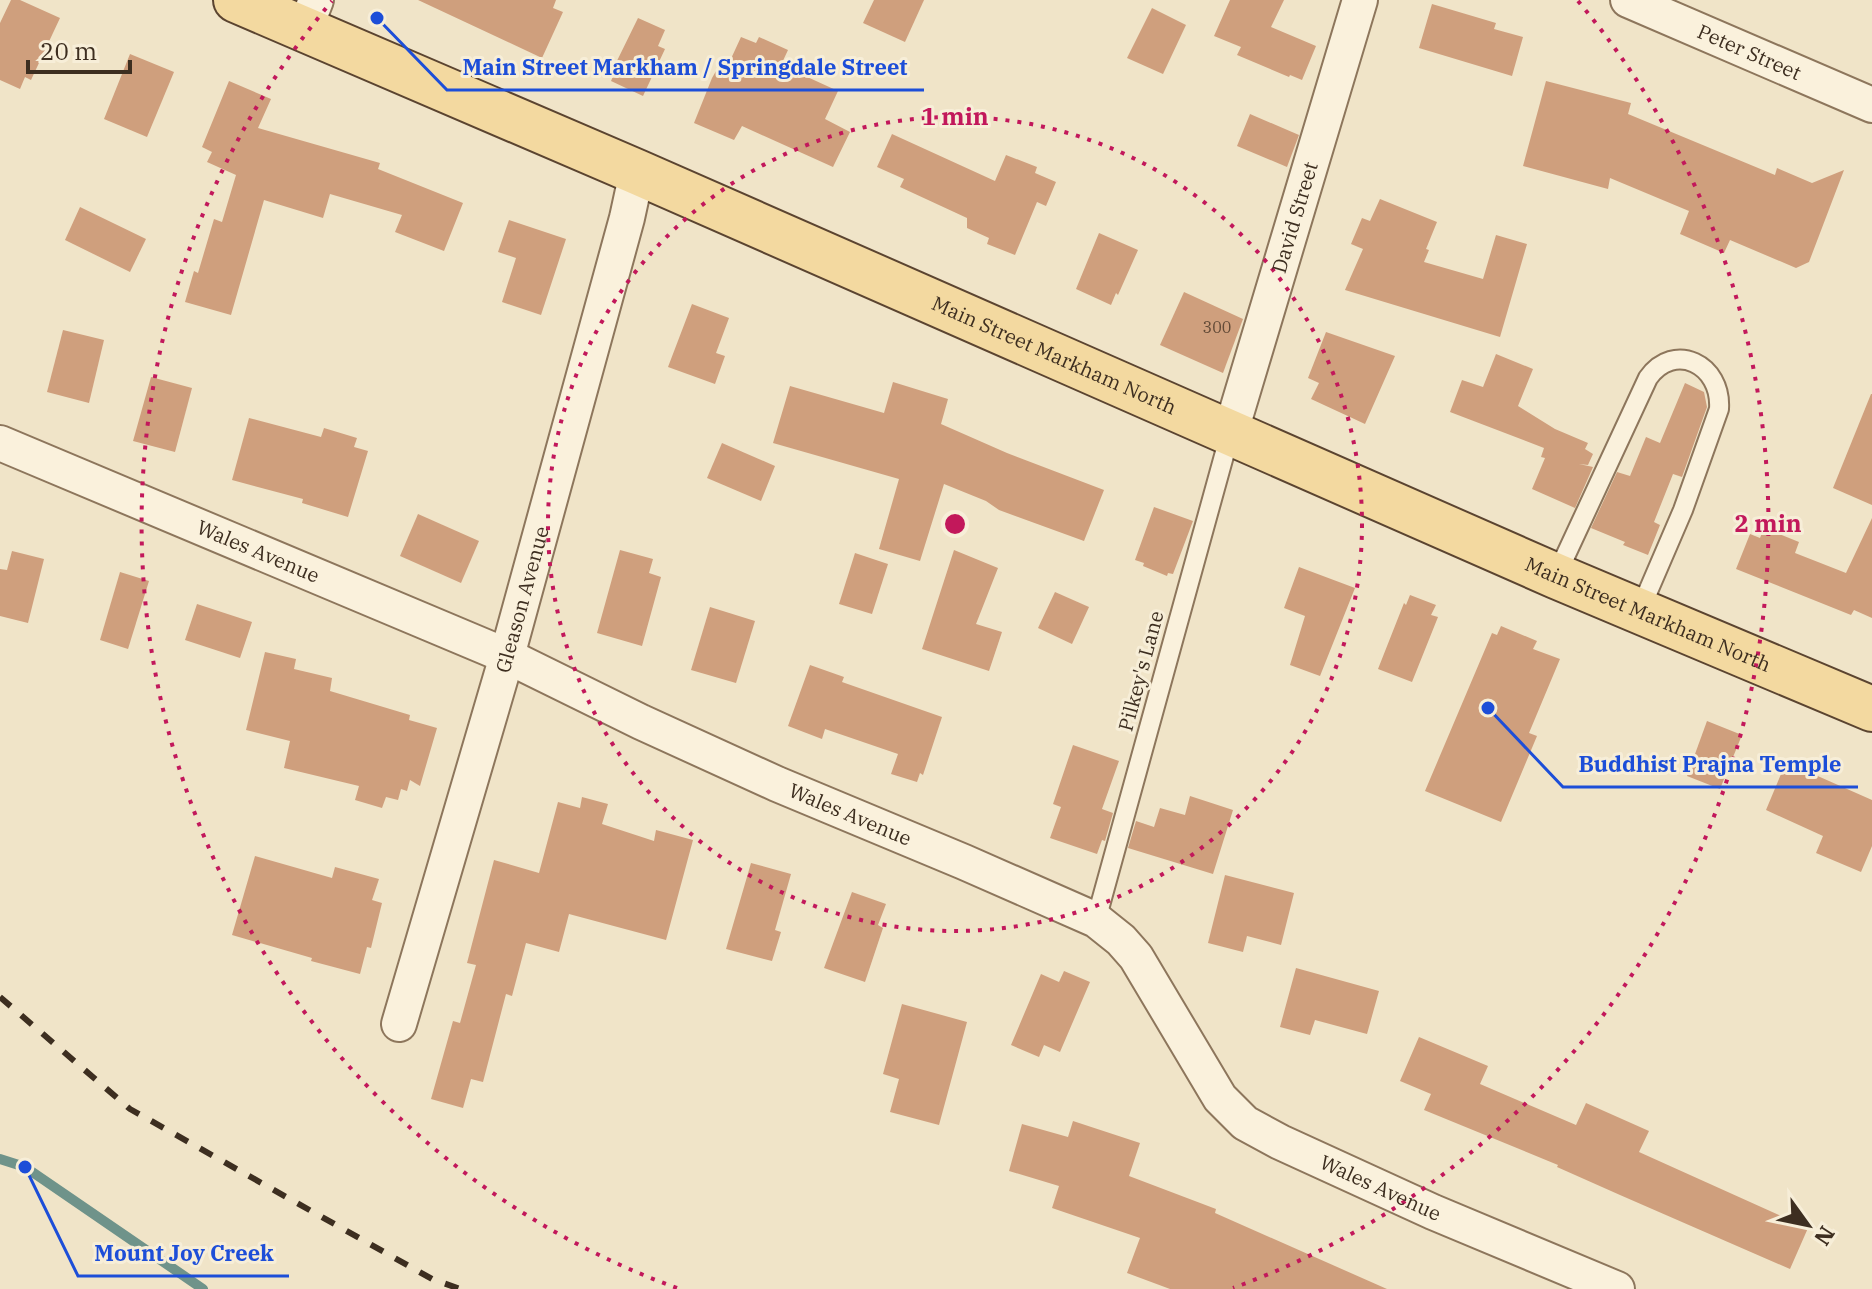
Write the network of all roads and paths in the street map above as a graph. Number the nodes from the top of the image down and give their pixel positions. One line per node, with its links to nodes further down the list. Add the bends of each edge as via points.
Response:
1 (236, 0): 4 (main road, Main Street Markham North)
2 (1360, 0): 7 (street, David Street)
3 (1628, 0): 5 (street, Peter Street)
4 (310, 16): 6 (main road, Main Street Markham North)
5 (1872, 105)
6 (637, 172): 7 (main road, Main Street Markham North); 11 (street, Gleason Avenue)
7 (1230, 434): 9 (main road, Main Street Markham North); 13 (lane, Pilkey's Lane)
8 (0, 443): 11 (street, Wales Avenue)
9 (1556, 576): 10 (main road, Main Street Markham North); 10 (lane, via 1648,378 1667,362 1700,365 1720,392 1719,409)
10 (1640, 610): 12 (main road, Main Street Markham North)
11 (507, 656): 13 (street, Wales Avenue, via 777,784); 14 (street, Gleason Avenue)
12 (1872, 709)
13 (1096, 920): 15 (street, Wales Avenue, via 1136,957 1220,1098 1245,1123 1433,1212)
14 (399, 1024)
15 (1617, 1289)

